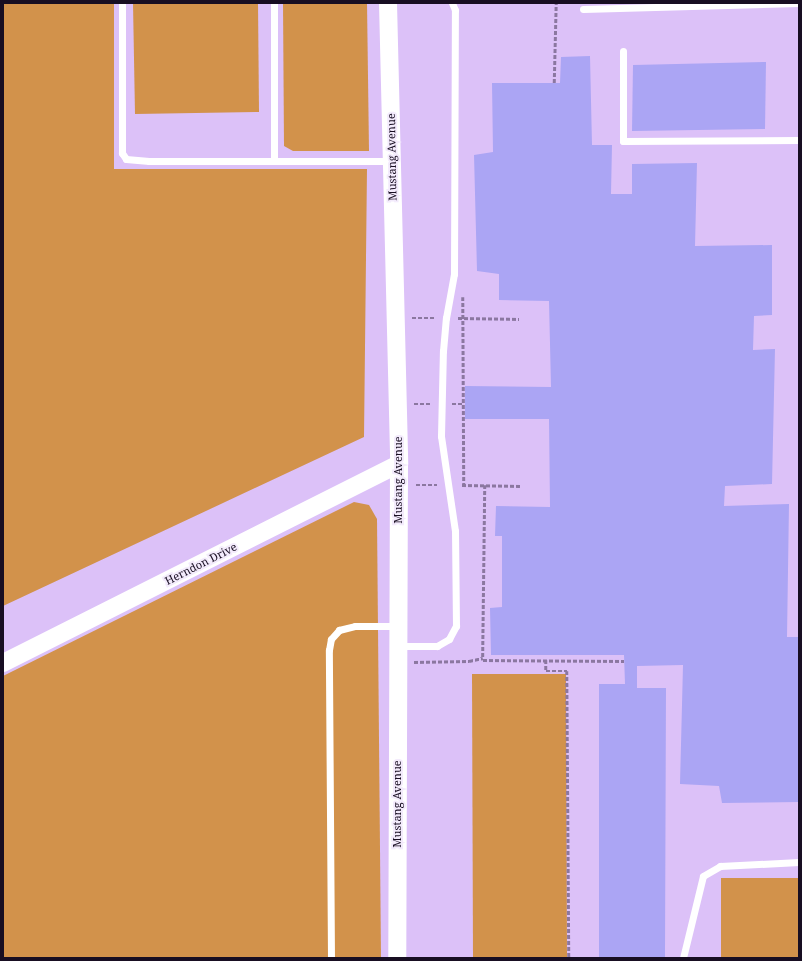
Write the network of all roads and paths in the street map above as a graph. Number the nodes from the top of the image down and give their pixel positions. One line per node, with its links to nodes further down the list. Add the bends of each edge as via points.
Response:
1 (122, 3): 11 (lane, via 122,153 126,159)
2 (274, 3): 11 (lane)
3 (388, 3): 12 (street, Mustang Avenue)
4 (452, 3): 18 (lane, via 455,10 454,274 443,351 441,436 455,532 456,626 449,639 437,646)
5 (556, 3): 9 (path)
6 (799, 3): 7 (lane)
7 (583, 9)
8 (623, 50): 10 (lane, via 623,141)
9 (554, 83)
10 (799, 140)
11 (274, 160): 12 (lane)
12 (392, 161): 14 (street, Mustang Avenue)
13 (463, 294): 15 (path)
14 (399, 464): 17 (street, Mustang Avenue); 22 (street, Herndon Drive)
15 (464, 485)
16 (485, 485): 19 (path)
17 (398, 626): 18 (street, Mustang Avenue); 24 (lane, via 355,626 339,630 331,639)
18 (398, 654): 19 (path, via 469,661); 25 (street, Mustang Avenue)
19 (483, 658): 20 (path)
20 (546, 660): 21 (path); 26 (path, via 546,671 567,671)
21 (624, 661)
22 (3, 663)
23 (799, 862): 27 (lane, via 720,866 703,876)
24 (331, 958)
25 (397, 958)
26 (569, 958)
27 (683, 958)

